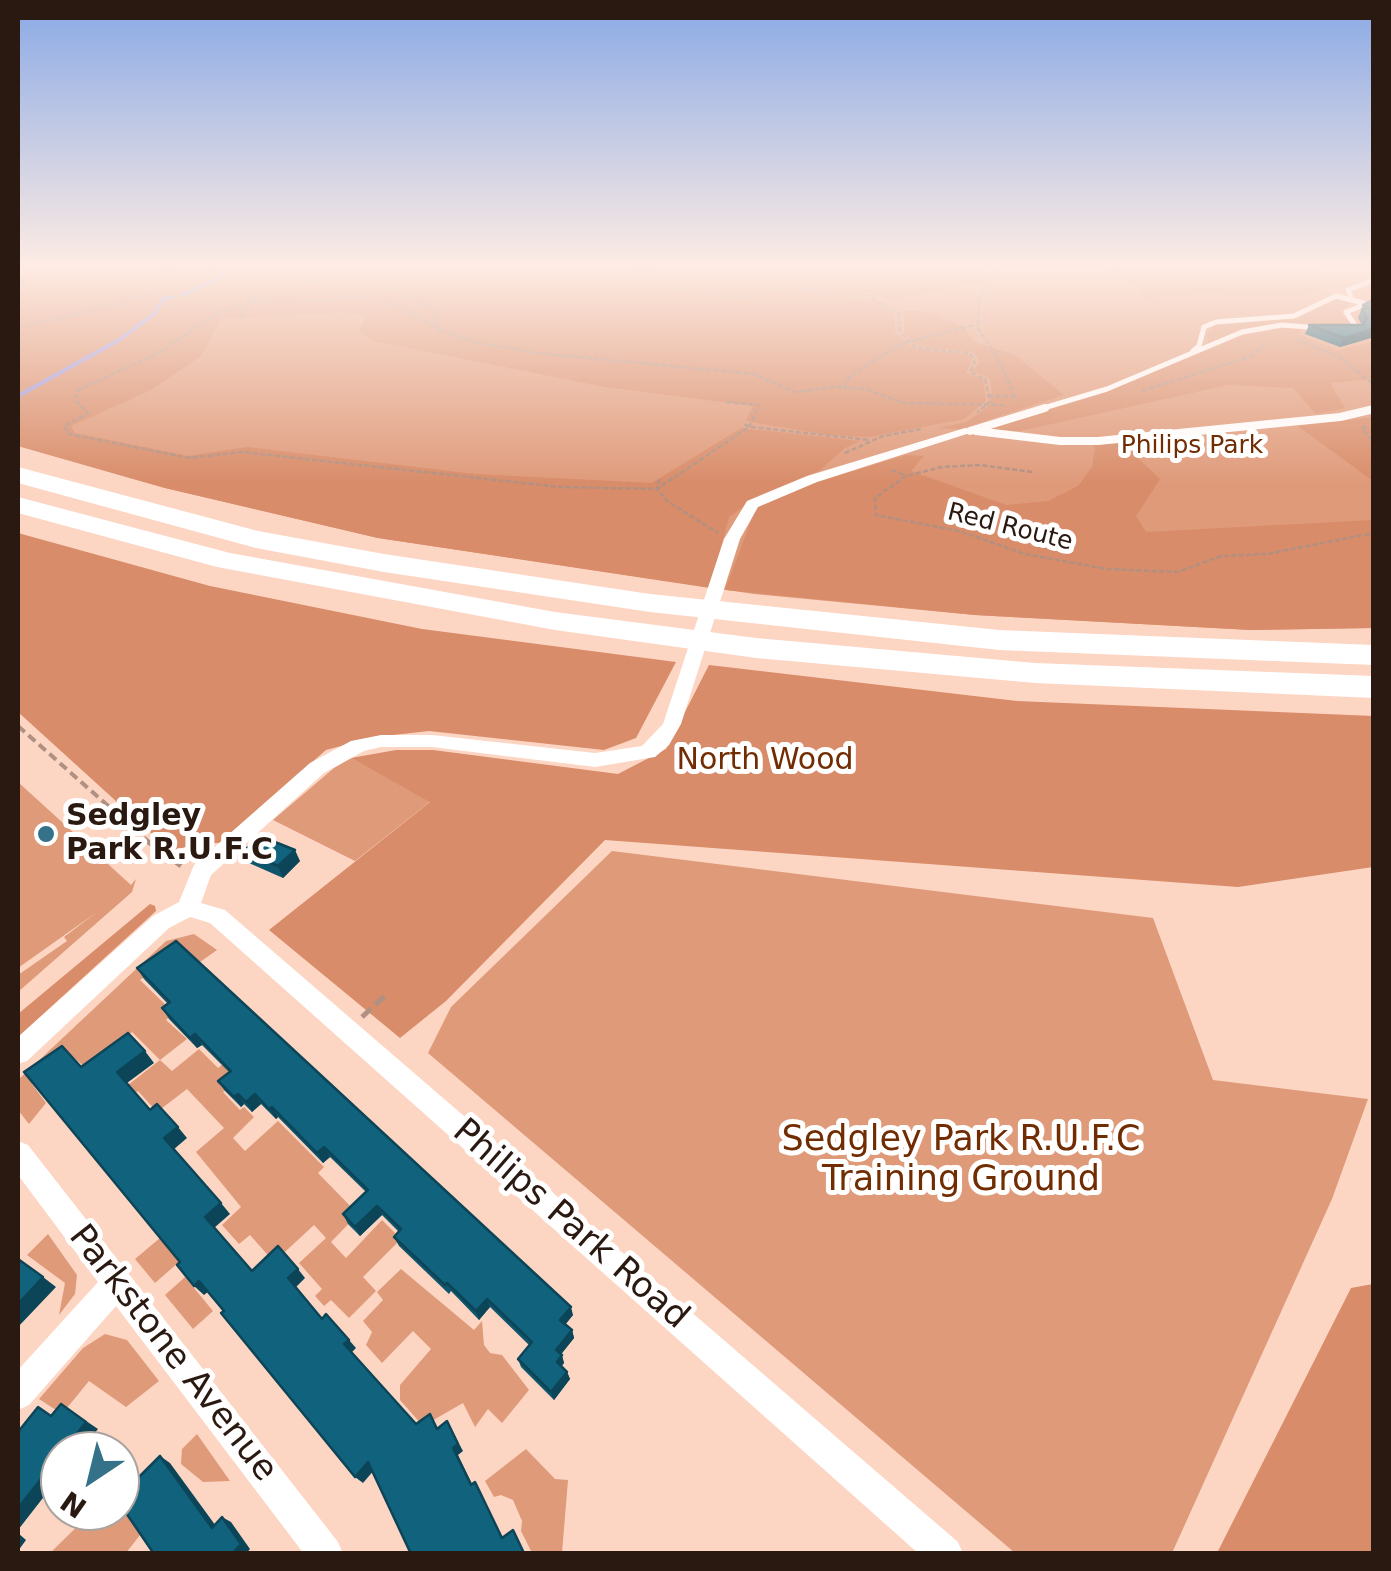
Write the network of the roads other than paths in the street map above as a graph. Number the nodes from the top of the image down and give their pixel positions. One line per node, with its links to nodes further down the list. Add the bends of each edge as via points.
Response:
1 (1201, 337): 3 (lane)
2 (1228, 337): 3 (lane)
3 (1191, 352): 5 (lane, via 1108,388)
4 (1374, 409): 5 (lane, via 1098,441)
5 (970, 431): 10 (street, via 752,504 732,539 672,724 648,752 595,760 432,740 358,746 317,768 198,876)
6 (18, 476): 8 (highway, via 256,539 630,600 1000,640)
7 (18, 506): 9 (highway, via 227,561 354,586 720,644 1035,674)
8 (1374, 655)
9 (1374, 687)
10 (188, 908): 11 (street, via 161,922); 16 (street, Philips Park Road, via 217,916)
11 (18, 1053)
12 (18, 1154): 13 (street, Parkstone Avenue)
13 (117, 1284): 14 (street); 15 (street, Parkstone Avenue)
14 (18, 1394)
15 (326, 1554)
16 (946, 1554)

